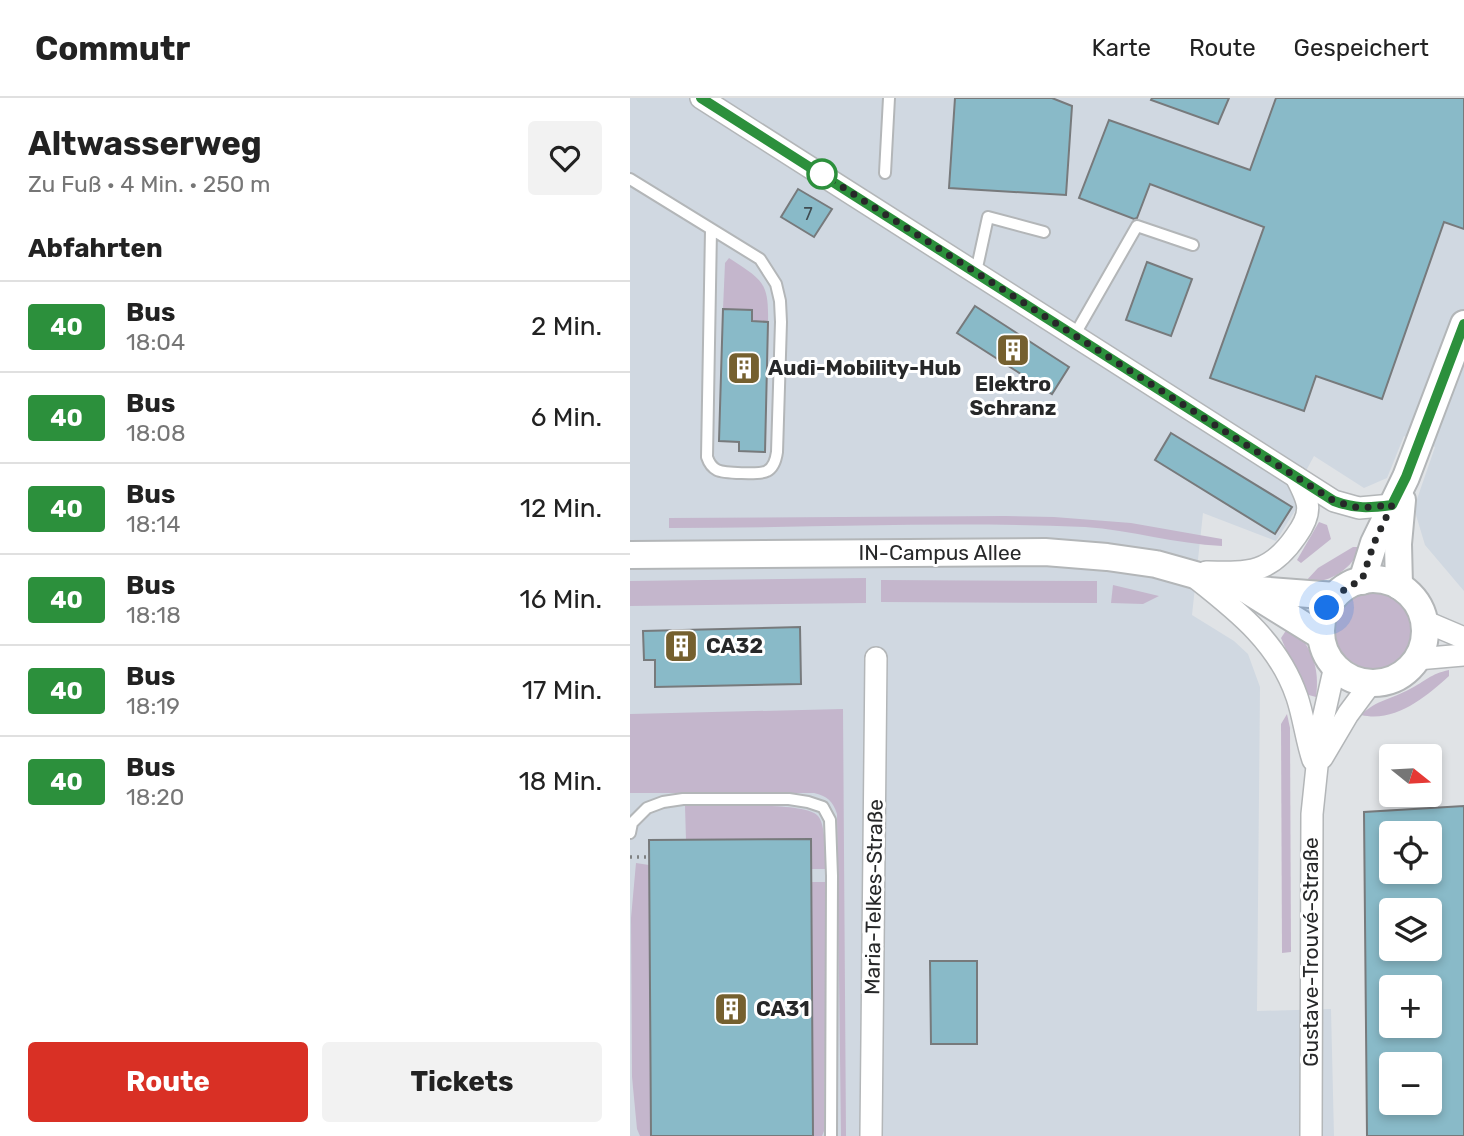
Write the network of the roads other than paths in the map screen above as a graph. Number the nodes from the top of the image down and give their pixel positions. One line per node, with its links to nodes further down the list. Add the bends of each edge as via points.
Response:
1 (701, 98): 8 (street)
2 (889, 98): 3 (lane)
3 (885, 173)
4 (630, 179): 5 (lane)
5 (710, 230): 5 (lane, via 707,457 721,471 761,473 772,466 777,452 780,301 776,284 760,260)
6 (1044, 232): 8 (lane, via 988,217)
7 (1193, 245): 10 (lane, via 1137,226)
8 (976, 272): 10 (street)
9 (1464, 324): 12 (street)
10 (1074, 336): 11 (street)
11 (1296, 477): 13 (street, via 1352,507); 15 (street, via 1309,510 1284,554 1247,571)
12 (1406, 477): 13 (street); 17 (street, via 1399,519)
13 (1392, 505): 16 (street)
14 (630, 555): 15 (street, IN-Campus Allee, via 1045,552)
15 (1187, 571): 18 (street, IN-Campus Allee); 28 (street, Gustave-Trouvé-Straße, via 1260,632 1278,656 1298,699)
16 (1362, 580): 17 (street); 19 (street)
17 (1399, 586): 20 (street, via 1415,601)
18 (1245, 589): 19 (street, IN-Campus Allee); 21 (street, IN-Campus Allee)
19 (1335, 596): 21 (street, via 1322,621)
20 (1424, 621): 22 (street); 25 (street)
21 (1321, 636): 26 (street)
22 (1464, 638)
23 (1464, 656): 25 (street)
24 (876, 658): 31 (street, Maria-Telkes-Straße)
25 (1418, 659): 27 (street, via 1397,677)
26 (1335, 666): 27 (street, via 1345,675); 28 (street, Gustave-Trouvé-Straße)
27 (1371, 683): 28 (street, Gustave-Trouvé-Straße)
28 (1317, 769): 32 (street, Gustave-Trouvé-Straße, via 1312,814)
29 (630, 833): 30 (lane, via 647,808 683,799 789,799 822,807 830,820 832,876)
30 (831, 1136)
31 (871, 1136)
32 (1311, 1136)

